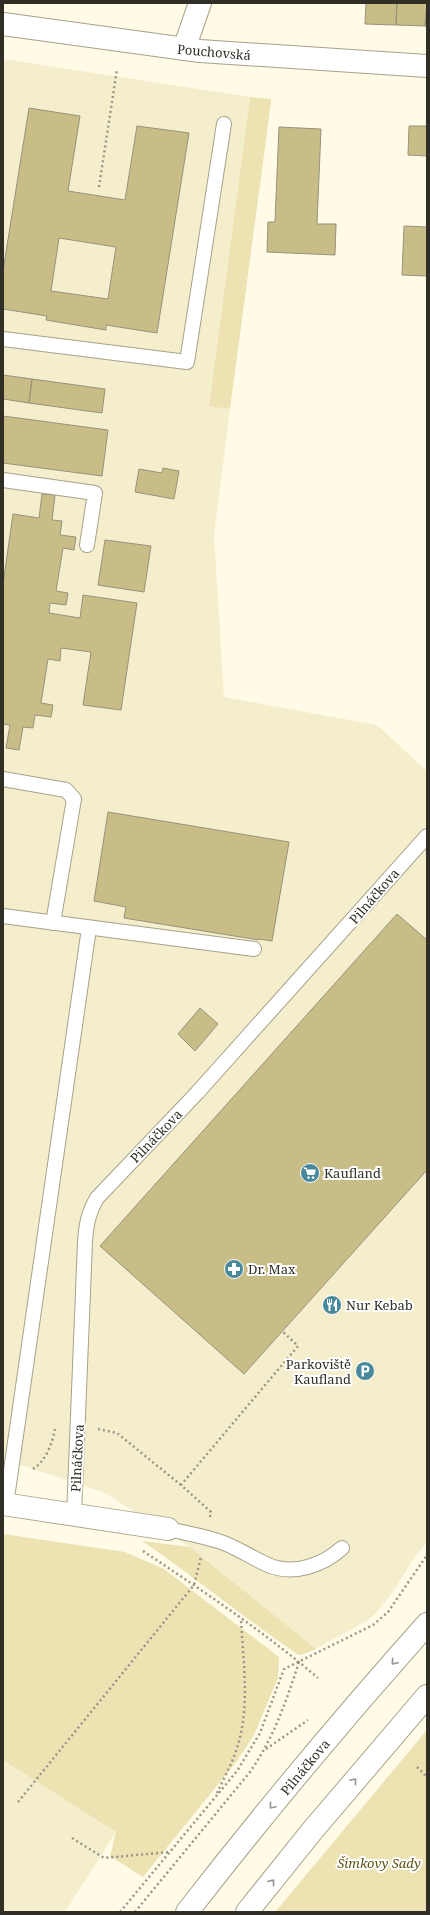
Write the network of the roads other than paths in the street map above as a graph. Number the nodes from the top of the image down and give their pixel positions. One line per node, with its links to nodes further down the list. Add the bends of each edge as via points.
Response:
1 (200, 3): 3 (main road)
2 (3, 24): 3 (main road, Pouchovská)
3 (184, 49): 4 (main road, Pouchovská)
4 (427, 66)
5 (224, 124): 6 (lane, via 187,362)
6 (3, 338)
7 (3, 480): 8 (lane, via 94,492)
8 (87, 544)
9 (3, 779): 12 (lane, via 66,790 74,799)
10 (427, 836): 16 (lane, Pilnáčkova, via 208,1081 97,1198 90,1210 85,1242)
11 (3, 916): 12 (lane)
12 (53, 923): 13 (lane)
13 (89, 928): 14 (lane); 15 (lane)
14 (254, 949)
15 (5, 1504): 16 (main road)
16 (74, 1515): 17 (main road)
17 (168, 1529): 18 (lane, via 238,1549 269,1566 283,1569 309,1567 327,1559)
18 (342, 1548)
19 (427, 1624): 21 (main road, Pilnáčkova, one-way to 21)
20 (427, 1696): 22 (main road, one-way to 20)
21 (187, 1912)
22 (247, 1912)

